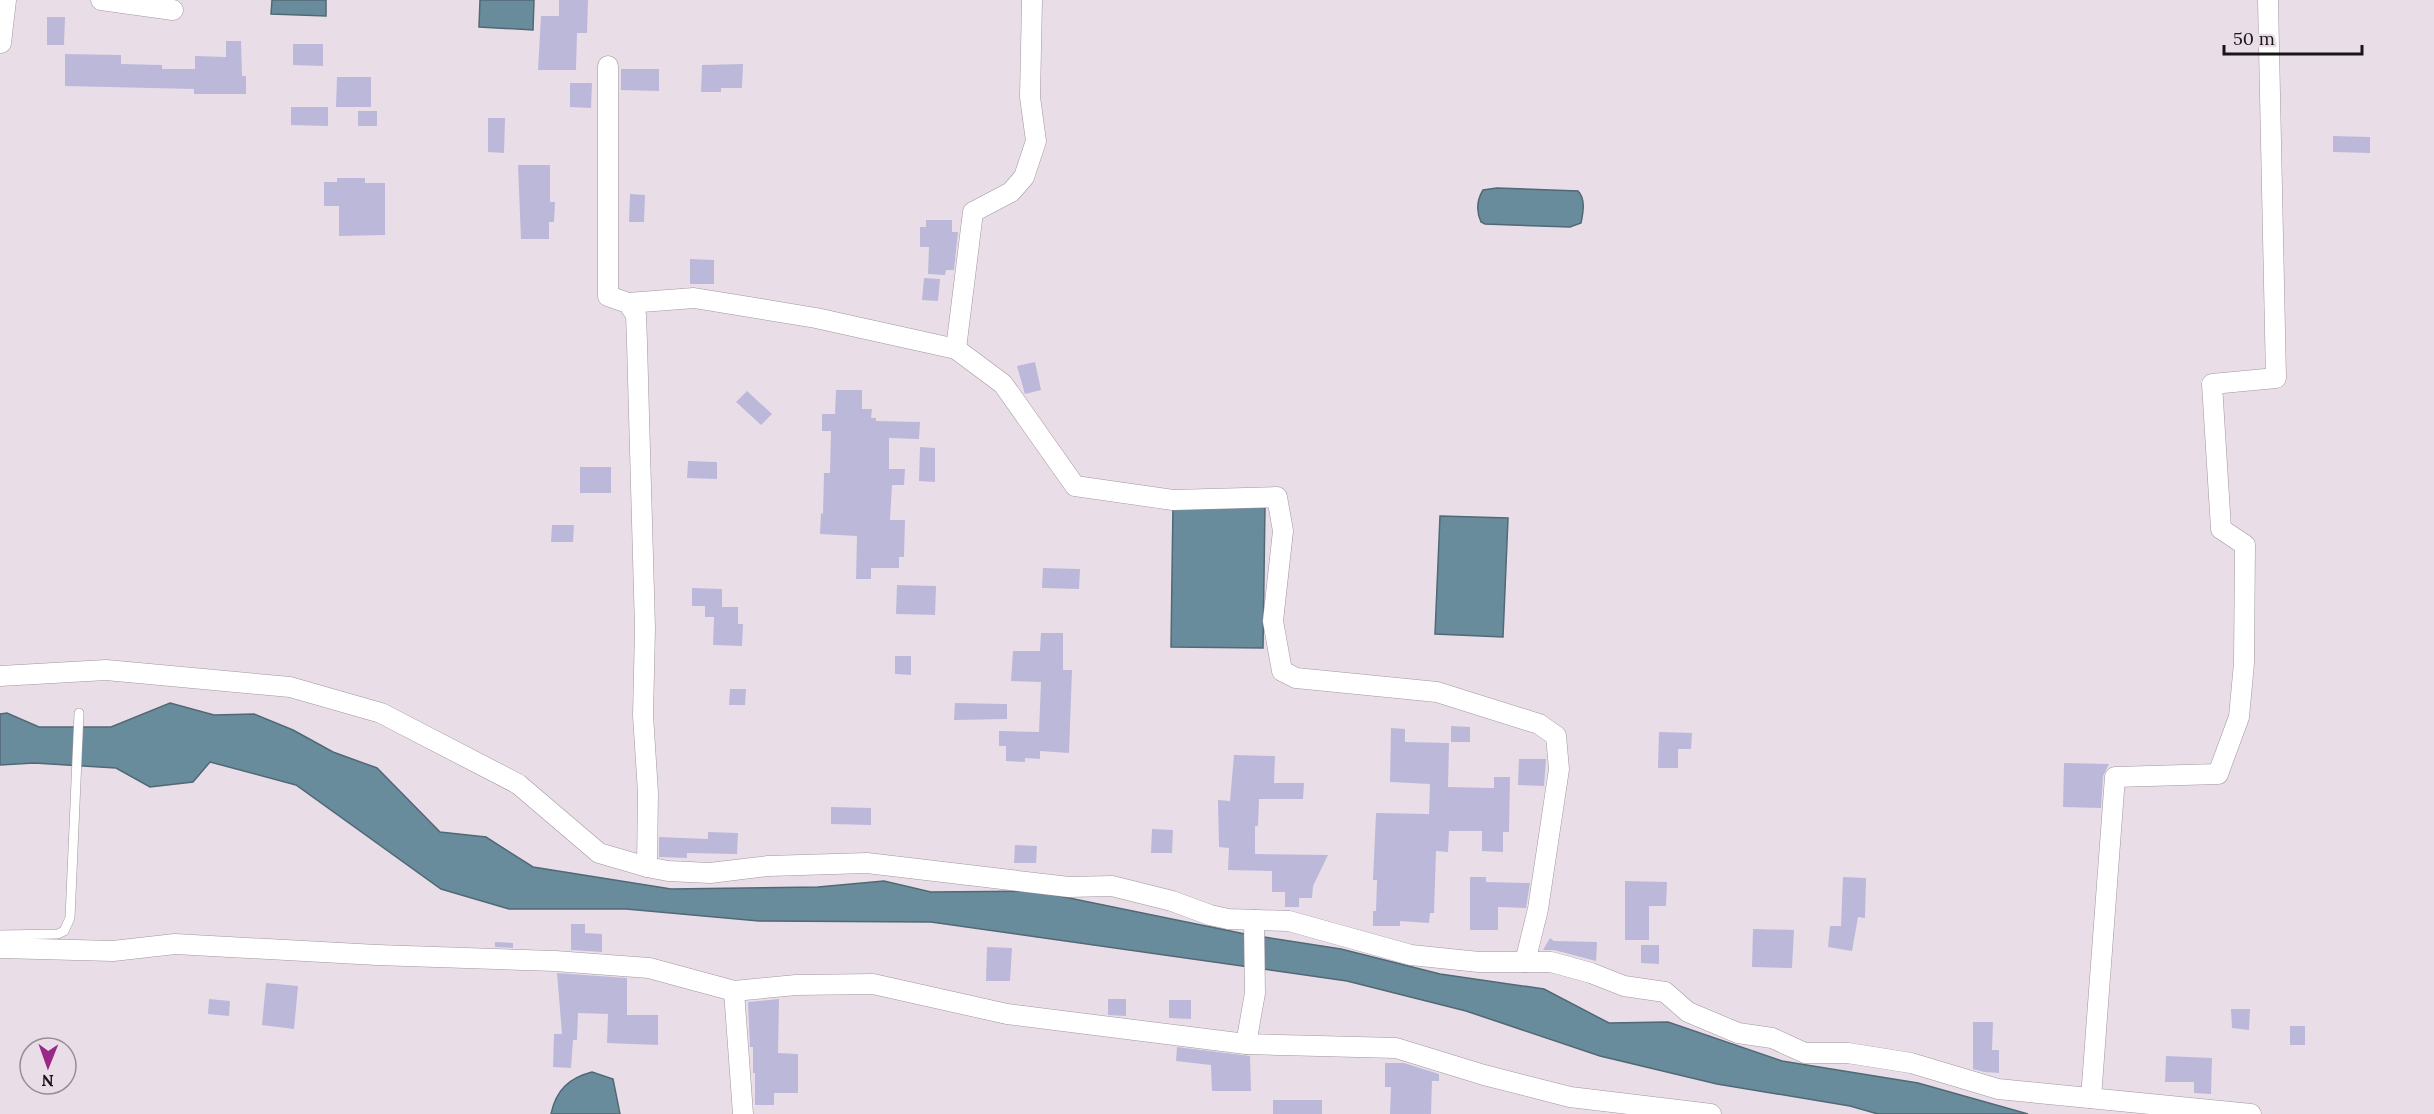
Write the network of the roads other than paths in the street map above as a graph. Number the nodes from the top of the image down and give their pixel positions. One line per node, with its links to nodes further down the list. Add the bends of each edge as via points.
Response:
1 (6, 0): 6 (street)
2 (101, 0): 5 (street)
3 (1032, 0): 9 (street, via 1030,97 1036,141 1024,177 1011,192 973,212)
4 (2268, 0): 19 (street, via 2276,378 2212,384 2221,529 2245,545 2244,663 2239,717 2218,774 2115,777)
5 (173, 10)
6 (1, 43)
7 (608, 66): 8 (street, via 608,296)
8 (628, 303): 9 (street, via 694,298 816,318); 12 (street, via 636,315 637,343)
9 (956, 349): 16 (street, via 1003,384 1075,486 1173,500 1277,497 1283,531 1273,621 1282,671 1296,678 1437,692 1539,724 1556,736 1559,769 1538,909)
10 (0, 676): 12 (street, via 106,670 290,687 381,713 518,784 599,853)
11 (79, 713): 14 (lane, via 70,918 58,934)
12 (647, 867): 13 (street, via 710,873 768,866 867,863 1069,886 1112,886 1210,915)
13 (1254, 923): 16 (street, via 1290,921 1412,955); 18 (street, via 1254,993)
14 (0, 935)
15 (0, 948): 17 (street, via 113,951 175,944 555,961 649,968)
16 (1525, 962): 19 (street, via 1551,962 1624,986 1665,992 1688,1012 1738,1032 1772,1038 1805,1053 1848,1053 1911,1063 1998,1089)
17 (734, 991): 18 (street, via 873,984 1007,1014); 21 (street)
18 (1246, 1044): 20 (street, via 1396,1048 1570,1097)
19 (2091, 1098): 23 (street)
20 (1658, 1111): 22 (street)
21 (743, 1114)
22 (1712, 1114)
23 (2251, 1114)

